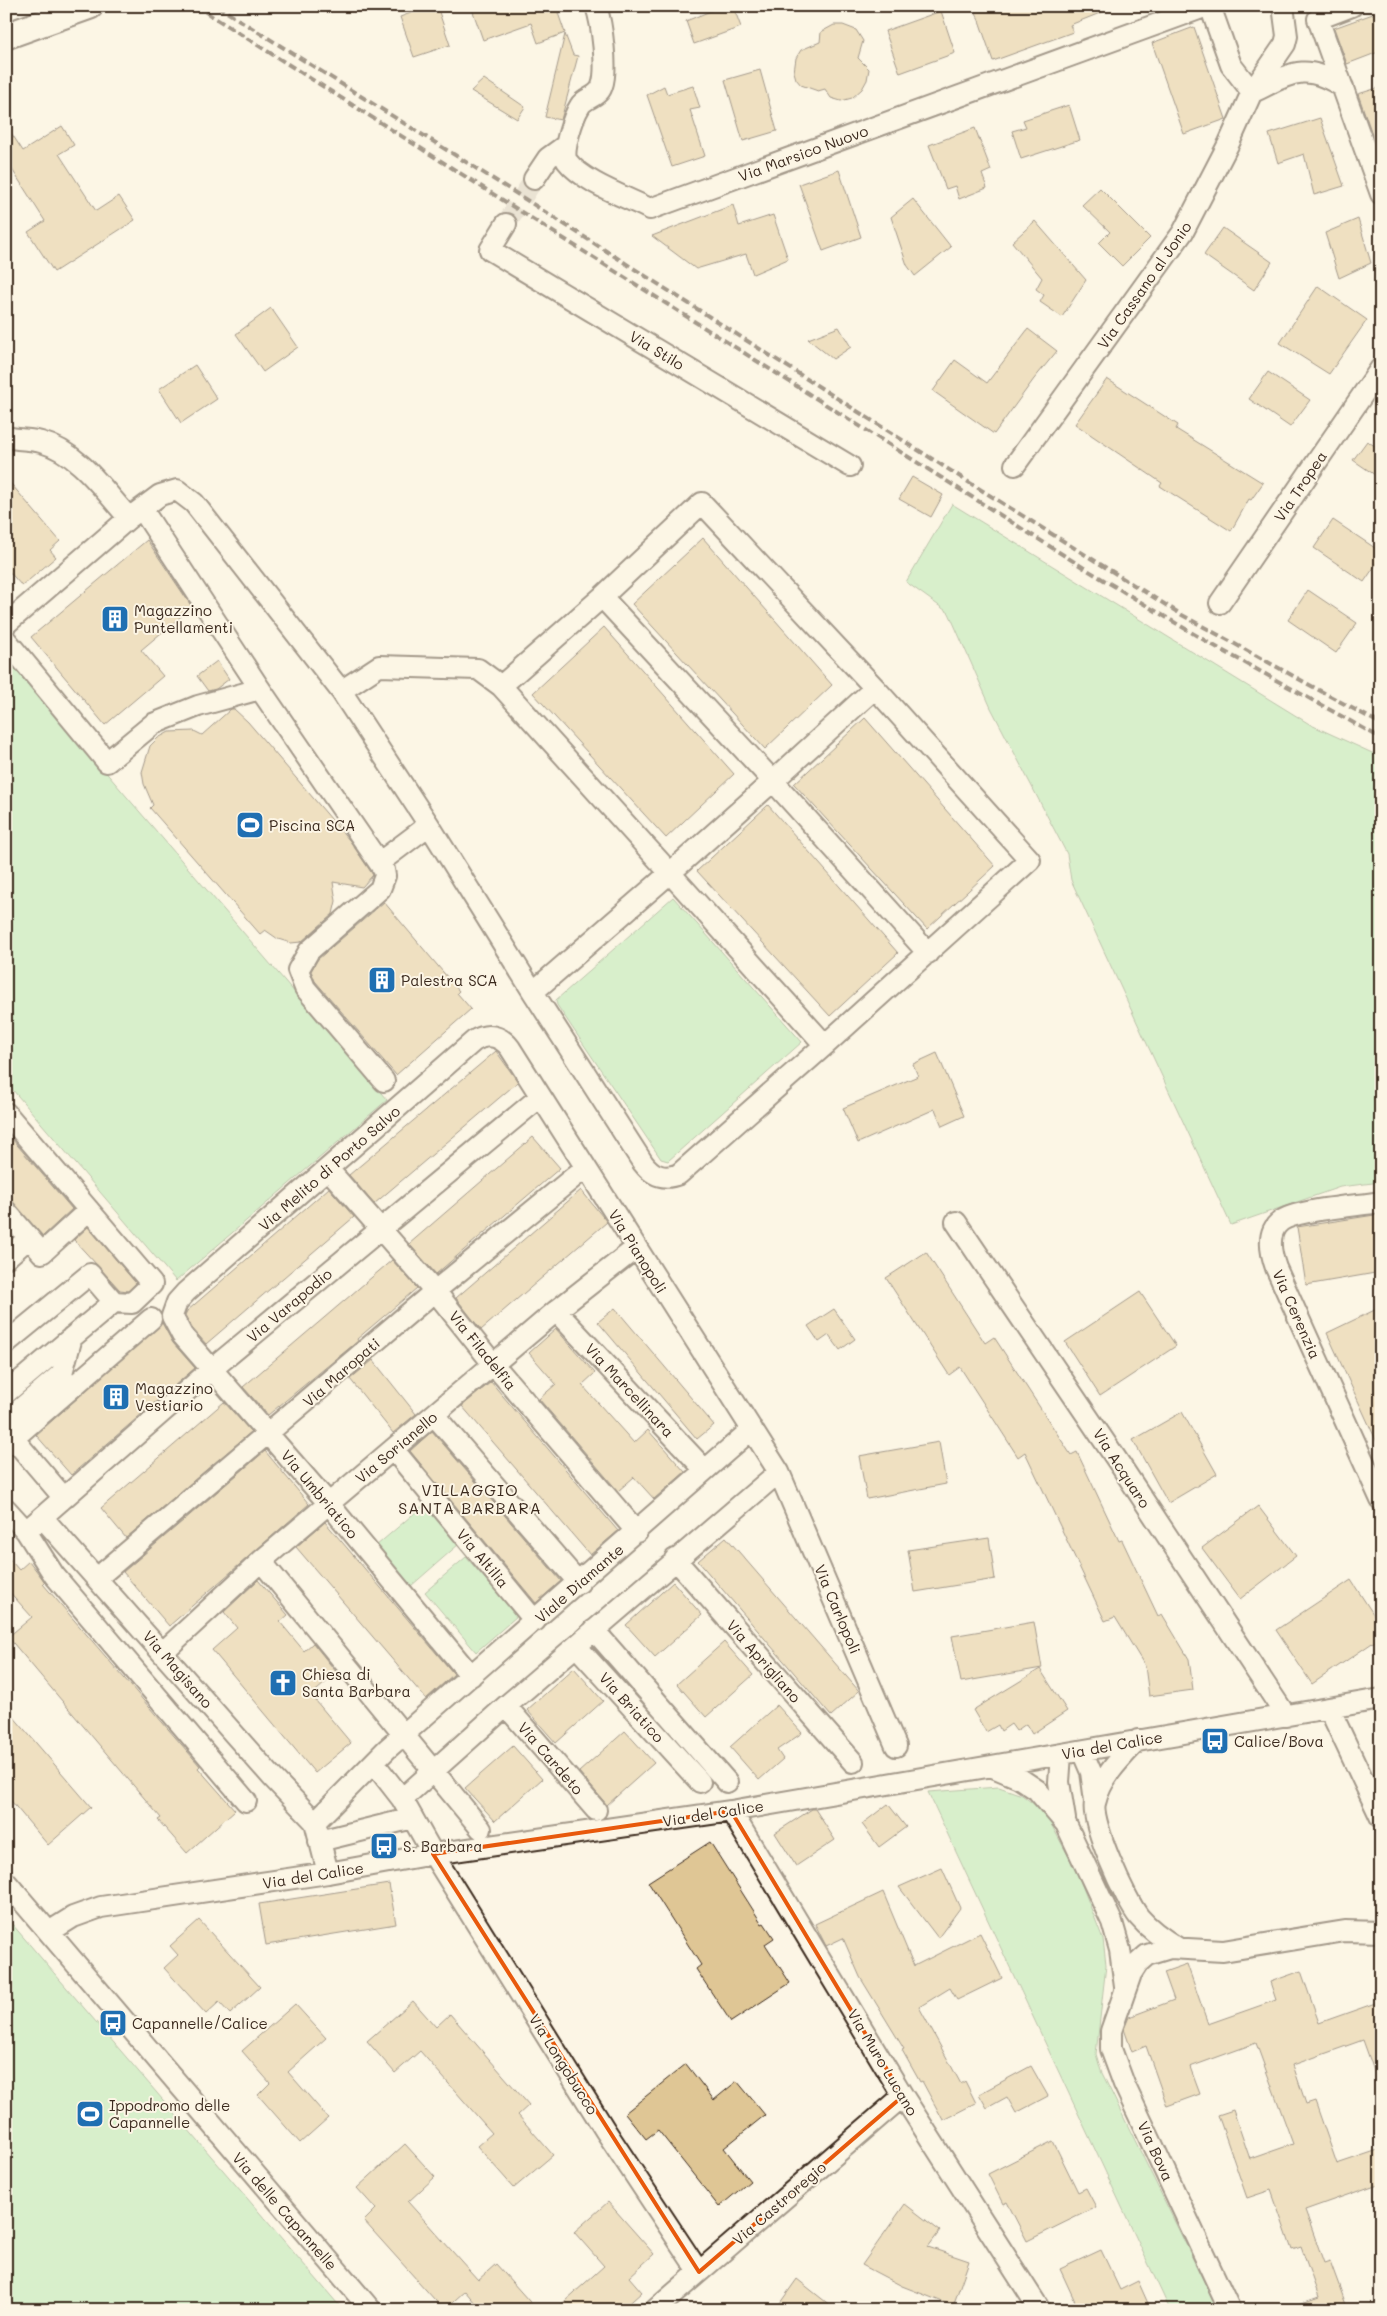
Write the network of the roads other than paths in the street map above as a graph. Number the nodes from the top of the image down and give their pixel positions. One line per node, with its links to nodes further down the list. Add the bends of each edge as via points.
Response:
1 (90, 6): 7 (main road)
2 (596, 6): 10 (street, via 604,52 603,83 596,95 579,106)
3 (1208, 6): 9 (street, via 1231,65); 10 (street, Via Marsico Nuovo, via 650,209 578,172 566,159)
4 (1352, 6): 6 (street)
5 (1284, 8): 6 (street); 9 (street, Via Cassano al Jonio, via 1285,44)
6 (1318, 19): 8 (street)
7 (6, 36)
8 (1343, 86): 9 (street, via 1319,73 1307,72 1291,74); 12 (street)
9 (1252, 92): 16 (street, Via Cassano al Jonio, via 1230,143 1183,232)
10 (566, 145): 11 (street, via 548,158)
11 (534, 179)
12 (1381, 194)
13 (506, 224): 17 (street, Via Stilo, via 490,250)
14 (1381, 368): 20 (street, Via Tropea)
15 (6, 438): 18 (street, via 40,441 67,454)
16 (1015, 465)
17 (850, 466)
18 (136, 514): 21 (street); 25 (street); 26 (street, via 171,490 188,497)
19 (602, 597): 23 (street); 24 (street, via 702,503); 27 (street)
20 (1220, 603)
21 (6, 624)
22 (6, 640): 25 (street, via 107,762 153,724 198,706)
23 (502, 686): 26 (street, via 478,669 379,666); 30 (street)
24 (875, 688): 27 (street); 31 (street, via 1030,860)
25 (260, 689): 29 (street)
26 (341, 691): 28 (street)
27 (773, 781): 30 (street); 31 (street)
28 (430, 825): 29 (street); 32 (street)
29 (380, 862): 35 (street, via 385,876 380,889 309,951 298,970 305,988)
30 (670, 873): 32 (street); 34 (street)
31 (928, 953): 34 (street)
32 (533, 992): 34 (street, via 643,1163 652,1172 666,1178 679,1174)
33 (493, 1036): 36 (street, Via Pianopoli, via 510,1048); 39 (street, Via Melito di Porto Salvo, via 483,1036 474,1041)
34 (825, 1045)
35 (384, 1081)
36 (540, 1097): 38 (street, Via Pianopoli); 44 (street, Via Varapodio)
37 (6, 1113): 41 (street)
38 (585, 1168): 46 (street, Via Pianopoli); 48 (street, Via Maropati)
39 (328, 1169): 44 (street, Via Filadelfia); 50 (street, Via Melito di Porto Salvo, via 186,1292)
40 (1381, 1202): 66 (street, Via Cerenzia, via 1287,1218 1276,1225 1271,1246 1276,1268)
41 (89, 1210): 45 (street, via 42,1253); 49 (street, via 152,1284 132,1303)
42 (6, 1211): 45 (street)
43 (956, 1222): 84 (street, Via Acquaro)
44 (381, 1228): 48 (street, Via Filadelfia); 56 (street, Via Varapodio)
45 (29, 1238): 47 (street)
46 (636, 1248): 51 (street, Via Sorianello); 59 (street, Via Pianopoli)
47 (6, 1258)
48 (435, 1291): 55 (street, Via Filadelfia); 61 (street, Via Maropati)
49 (114, 1302): 53 (street); 54 (street, via 90,1274)
50 (172, 1311): 56 (street, Via Umbriatico, via 176,1328)
51 (556, 1311): 55 (street, Via Sorianello); 63 (street, Via Marcellinara)
52 (151, 1319): 60 (street)
53 (72, 1337): 57 (street); 60 (street, via 62,1373)
54 (6, 1344)
55 (494, 1365): 58 (street, Via Sorianello); 71 (street, Via Filadelfia)
56 (212, 1370): 61 (street, Via Umbriatico); 65 (street, Via Varapodio)
57 (6, 1393)
58 (434, 1415): 62 (street, Via Sorianello); 75 (street)
59 (752, 1429): 63 (street, Viale Diamante); 64 (street, Via Pianopoli)
60 (8, 1434): 65 (street)
61 (269, 1434): 67 (street, Via Umbriatico); 74 (street, Via Maropati)
62 (393, 1449): 67 (street, Via Sorianello); 76 (street, Via Altilia)
63 (705, 1470): 71 (street, Viale Diamante)
64 (779, 1472): 72 (street); 87 (street, Via Carlopoli)
65 (64, 1498): 69 (street, Via Varapodio)
66 (1381, 1500)
67 (329, 1504): 73 (street, Via Sorianello); 80 (street, Via Umbriatico)
68 (6, 1509): 70 (street)
69 (42, 1517): 70 (street, Via Varapodio); 74 (street, Via Magisano)
70 (26, 1531): 97 (street, via 54,1576)
71 (637, 1532): 75 (street, Viale Diamante)
72 (675, 1559): 77 (street); 91 (street, Via Aprigliano)
73 (261, 1561): 79 (street, Via Sorianello); 85 (street)
74 (97, 1578): 79 (street, Via Magisano)
75 (579, 1583): 76 (street, Viale Diamante)
76 (535, 1621): 80 (street, Viale Diamante)
77 (594, 1630): 78 (street); 90 (street, Via Briatico)
78 (576, 1646): 82 (street); 90 (street, Via Briatico, via 693,1775)
79 (163, 1652): 103 (street, Via Magisano)
80 (472, 1676): 85 (street, Viale Diamante)
81 (1381, 1699): 83 (street, Via del Calice)
82 (506, 1706): 94 (street); 99 (street, Via Cardeto)
83 (1329, 1708): 84 (street, Via del Calice); 102 (street)
84 (1286, 1716): 86 (street, Via del Calice)
85 (404, 1734): 92 (street, Viale Diamante); 94 (street)
86 (1138, 1740): 88 (street, Via del Calice); 98 (street, via 1112,1769)
87 (896, 1746)
88 (1082, 1751): 89 (street, Via del Calice); 98 (street, Via Bova, via 1091,1772)
89 (1061, 1754): 93 (street, Via del Calice); 104 (street, Via Bova, via 1060,1792)
90 (702, 1755): 95 (street, Via Briatico)
91 (853, 1762)
92 (374, 1763): 96 (street, Via Longobucco); 103 (street, Viale Diamante)
93 (993, 1767): 100 (street, Via del Calice); 104 (street, Via Bova, via 1012,1774 1037,1790)
94 (432, 1770): 96 (street); 105 (street)
95 (726, 1782)
96 (402, 1799): 101 (street, Via Longobucco)
97 (246, 1801)
98 (1095, 1803): 112 (street, Via Bova, via 1097,1828 1138,1915 1151,1930)
99 (596, 1810)
100 (731, 1811): 107 (street, Via del Calice); 114 (street, Via Muro Lucano)
101 (413, 1818): 106 (street); 107 (street, Via Longobucco)
102 (1381, 1818)
103 (315, 1822): 106 (street)
104 (1066, 1824): 113 (street, Via Bova, via 1112,1922)
105 (481, 1829)
106 (320, 1841): 108 (street)
107 (433, 1854): 108 (street, Via del Calice); 115 (street, Via Longobucco, via 605,2130)
108 (328, 1873): 110 (street, Via del Calice, via 101,1908 74,1916)
109 (6, 1882): 110 (street, Via delle Capannelle)
110 (49, 1932): 116 (street, Via delle Capannelle)
111 (1381, 1932): 112 (street, Via Bova, via 1345,1931 1223,1951)
112 (1178, 1948): 113 (street, Via Bova, via 1161,1950 1142,1958)
113 (1125, 1988): 119 (street, Via Bova, via 1111,2031 1113,2056)
114 (903, 2096): 115 (street, Via Castroregio); 118 (street, Via Muro Lucano)
115 (699, 2272): 117 (street, Via Castroregio)
116 (371, 2310)
117 (655, 2310)
118 (1040, 2310)
119 (1230, 2310)

